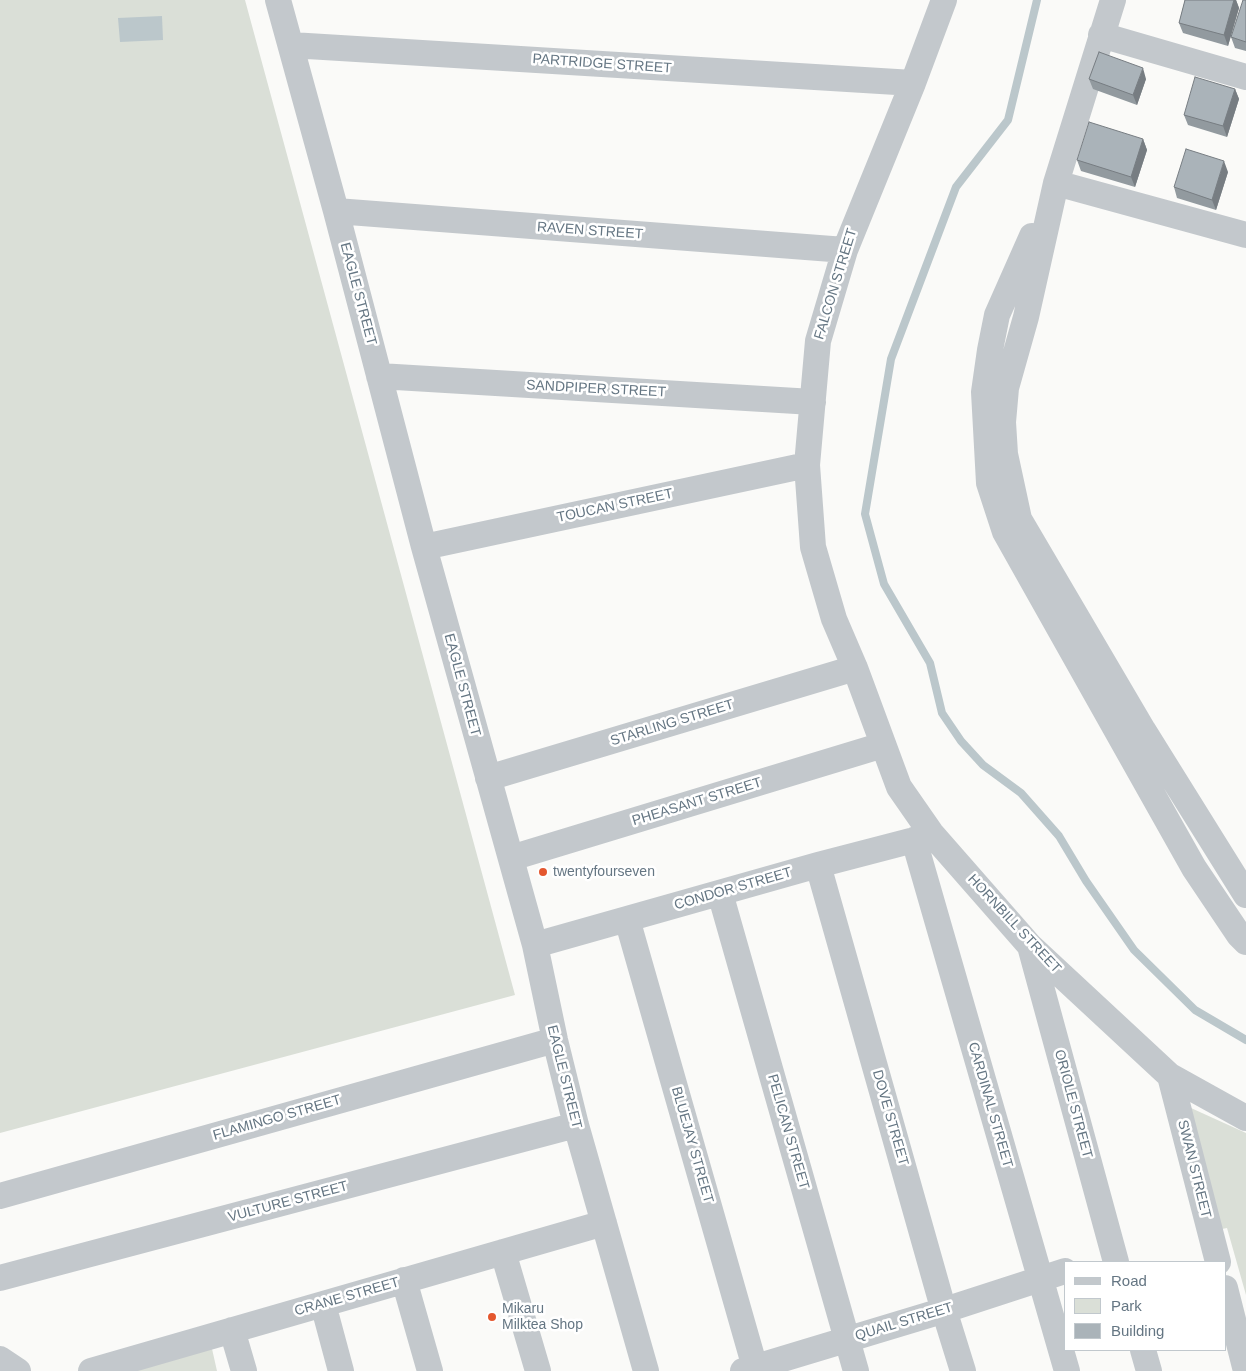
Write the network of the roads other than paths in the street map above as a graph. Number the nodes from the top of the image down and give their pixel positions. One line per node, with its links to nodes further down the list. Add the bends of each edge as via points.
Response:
1 (278, 0): 6 (street, EAGLE STREET)
2 (944, 0): 8 (street, FALCON STREET)
3 (1106, 0): 5 (street)
4 (1113, 0): 5 (street)
5 (1101, 35): 7 (street); 9 (street)
6 (291, 45): 8 (street, PARTRIDGE STREET); 10 (street, EAGLE STREET)
7 (1246, 77)
8 (913, 83): 12 (street, FALCON STREET)
9 (1056, 183): 11 (street); 24 (street, via 1026,317 1006,388 1005,454 1019,520 1143,730); 26 (street, via 997,315 984,392 989,483 1005,532 1015,550 1194,868)
10 (336, 212): 12 (street, RAVEN STREET); 13 (street, EAGLE STREET)
11 (1246, 235)
12 (845, 250): 14 (street, FALCON STREET, via 818,341)
13 (379, 376): 14 (street, SANDPIPER STREET); 16 (street, EAGLE STREET)
14 (813, 402): 15 (street, FALCON STREET)
15 (807, 465): 16 (street, TOUCAN STREET); 17 (street, FALCON STREET, via 813,547 834,619)
16 (424, 547): 19 (street, EAGLE STREET)
17 (855, 668): 18 (street, HORNBILL STREET); 19 (street, STARLING STREET)
18 (883, 746): 20 (street, HORNBILL STREET); 21 (street, PHEASANT STREET)
19 (488, 778): 21 (street, EAGLE STREET)
20 (922, 836): 22 (street, CONDOR STREET); 28 (street, HORNBILL STREET); 40 (street, CARDINAL STREET)
21 (511, 858): 27 (street, EAGLE STREET)
22 (818, 865): 23 (street, CONDOR STREET); 44 (street, DOVE STREET)
23 (720, 892): 25 (street, CONDOR STREET); 46 (street, PELICAN STREET)
24 (1246, 895)
25 (627, 919): 27 (street, CONDOR STREET); 49 (street, BLUEJAY STREET)
26 (1246, 942)
27 (535, 946): 29 (street, EAGLE STREET)
28 (1030, 946): 30 (street, HORNBILL STREET); 36 (street, ORIOLE STREET)
29 (555, 1040): 32 (street, EAGLE STREET); 33 (street, FLAMINGO STREET)
30 (1170, 1076): 31 (street, HORNBILL STREET); 37 (street, SWAN STREET)
31 (1246, 1118)
32 (576, 1125): 34 (street, EAGLE STREET); 39 (street, VULTURE STREET)
33 (0, 1196)
34 (604, 1223): 35 (street, CRANE STREET); 56 (street, EAGLE STREET)
35 (503, 1252): 41 (street, CRANE STREET); 55 (street)
36 (1108, 1260)
37 (1218, 1261)
38 (1064, 1270): 40 (street, QUAIL STREET)
39 (0, 1278)
40 (1040, 1278): 44 (street, QUAIL STREET); 59 (street, CARDINAL STREET)
41 (404, 1280): 43 (street, CRANE STREET); 54 (street)
42 (1226, 1292): 61 (street)
43 (322, 1304): 45 (street, CRANE STREET); 53 (street)
44 (944, 1310): 46 (street, QUAIL STREET); 58 (street, DOVE STREET)
45 (232, 1330): 51 (street, CRANE STREET); 52 (street)
46 (846, 1339): 49 (street, QUAIL STREET); 57 (street, PELICAN STREET)
47 (1142, 1351): 60 (street)
48 (0, 1359): 50 (street)
49 (752, 1370)
50 (18, 1371)
51 (91, 1371)
52 (244, 1371)
53 (341, 1371)
54 (430, 1371)
55 (538, 1371)
56 (646, 1371)
57 (856, 1371)
58 (963, 1371)
59 (1067, 1371)
60 (1149, 1371)
61 (1246, 1371)

